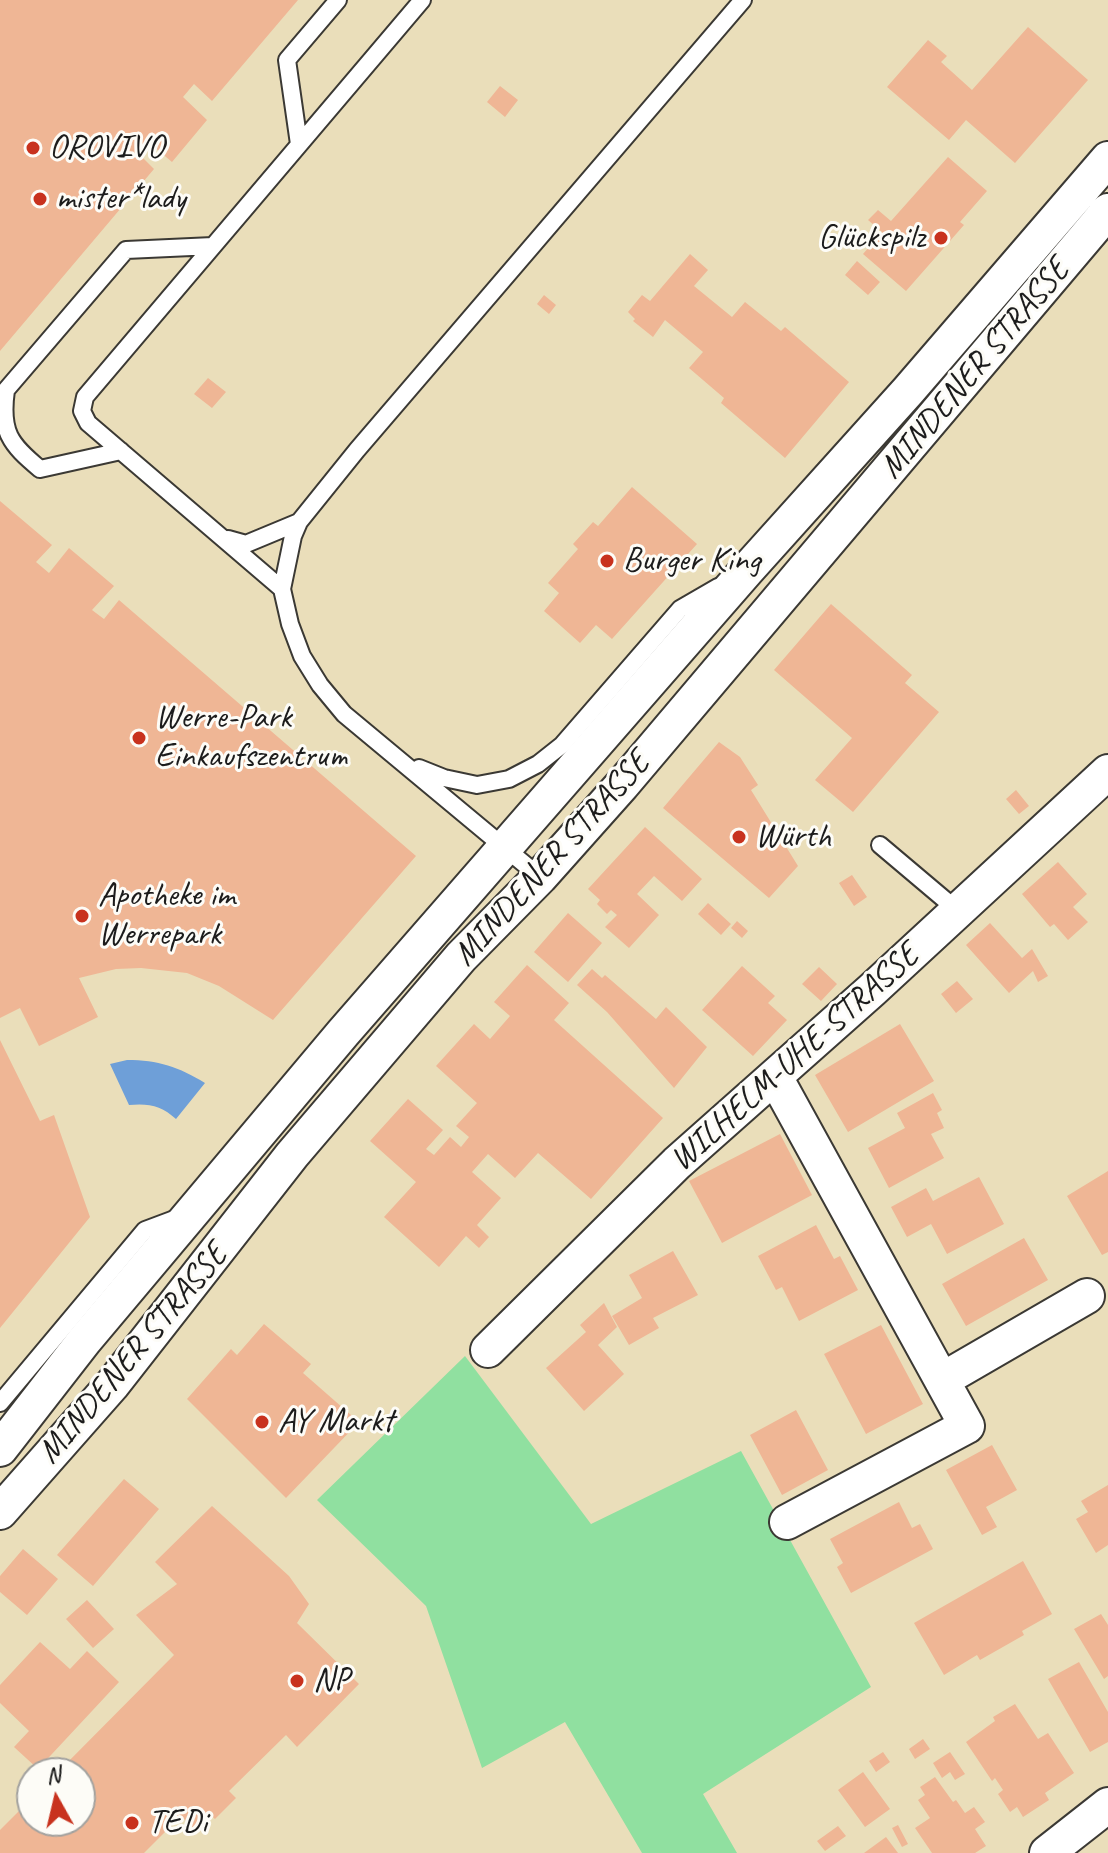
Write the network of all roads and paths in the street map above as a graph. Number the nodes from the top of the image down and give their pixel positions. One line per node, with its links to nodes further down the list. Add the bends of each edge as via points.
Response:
1 (338, 0): 4 (lane, via 287,60)
2 (422, 0): 4 (lane)
3 (743, 0): 9 (lane)
4 (299, 144): 7 (lane)
5 (1108, 159): 11 (street, MINDENER STRASSE)
6 (1108, 211): 17 (street, MINDENER STRASSE)
7 (213, 246): 8 (lane, via 85,397 82,411 88,423); 8 (lane, via 126,250 6,390 0,407 2,429 40,469)
8 (121, 451): 10 (lane)
9 (299, 522): 10 (lane, via 246,544); 12 (lane)
10 (223, 538): 12 (lane)
11 (747, 570): 13 (lane, via 680,609 562,745 538,764 509,779 477,785); 16 (street, MINDENER STRASSE)
12 (282, 589): 13 (lane, via 302,656 320,685 344,714)
13 (400, 760): 16 (lane)
14 (1108, 772): 18 (street, WILHELM-UHE-STRASSE)
15 (880, 845): 18 (lane)
16 (506, 847): 17 (lane); 20 (street, MINDENER STRASSE)
17 (540, 877): 26 (street, MINDENER STRASSE, via 461,957 312,1132 112,1385)
18 (957, 910): 19 (street, WILHELM-UHE-STRASSE)
19 (775, 1077): 22 (street, WILHELM-UHE-STRASSE, via 677,1163); 23 (street)
20 (194, 1212): 24 (lane, via 145,1230); 25 (street, MINDENER STRASSE)
21 (1087, 1296): 23 (street)
22 (488, 1350)
23 (942, 1380): 27 (street, via 967,1426)
24 (0, 1403)
25 (0, 1449)
26 (0, 1512)
27 (787, 1522)
28 (1108, 1805): 29 (street)
29 (1047, 1853)

